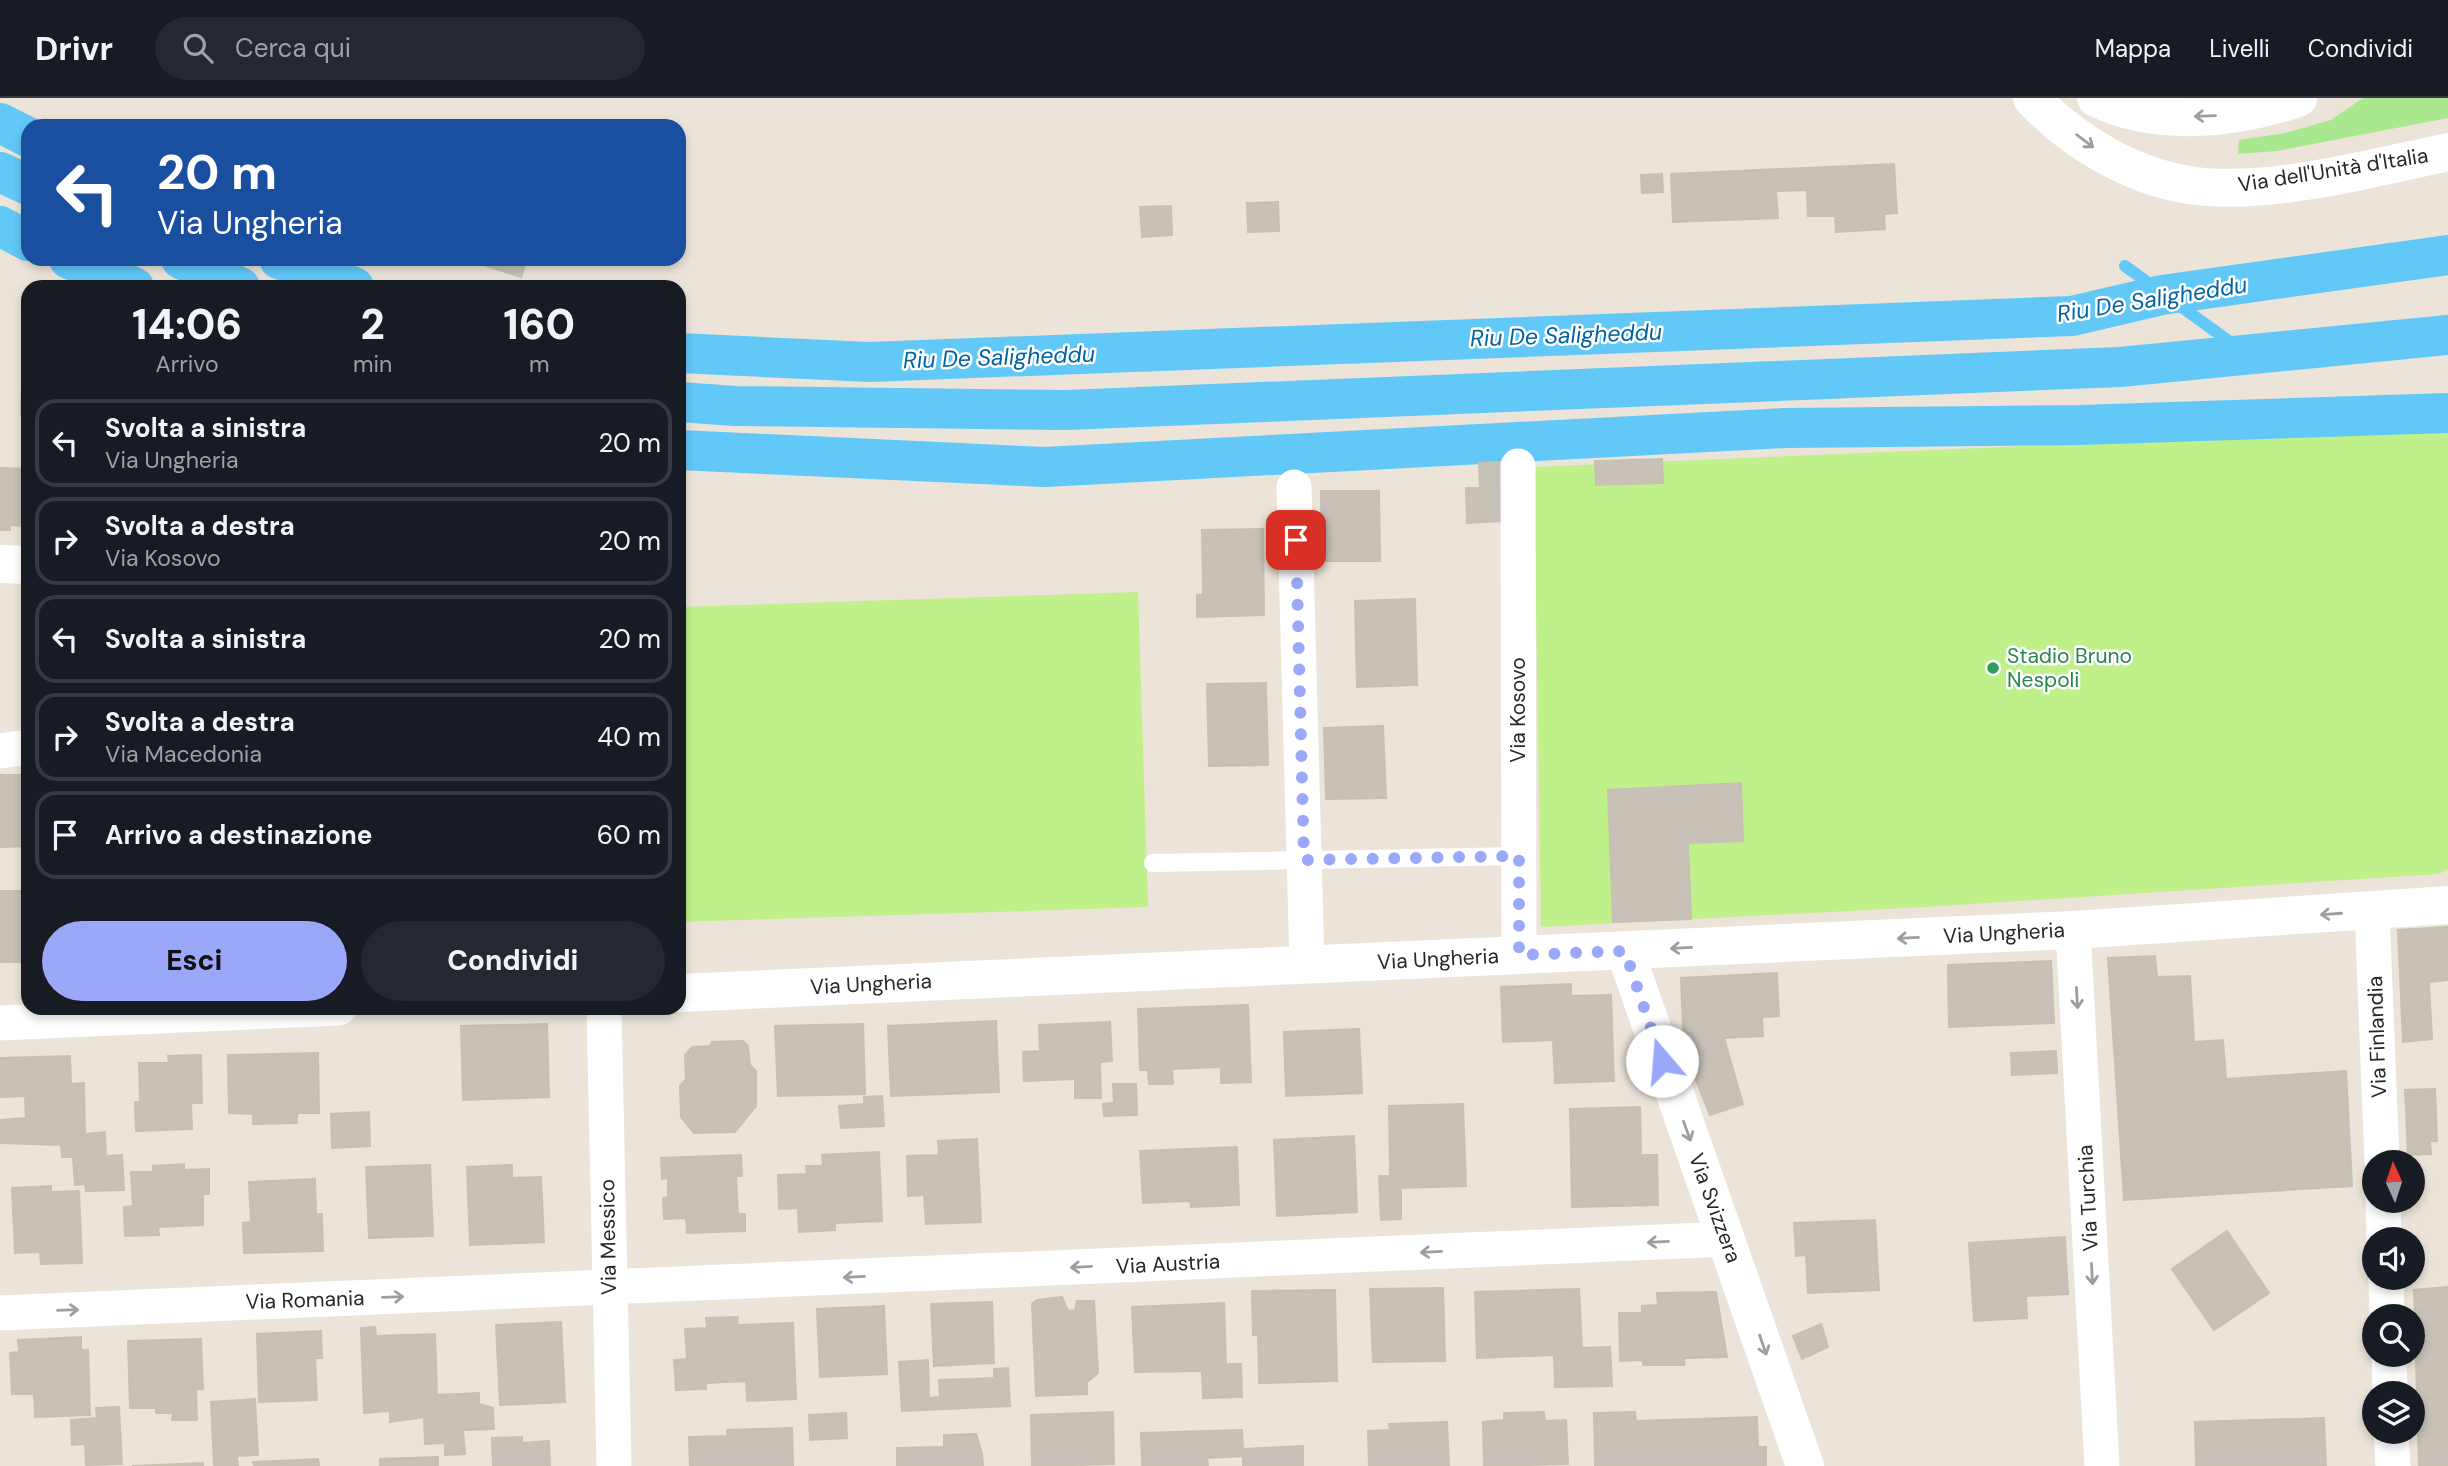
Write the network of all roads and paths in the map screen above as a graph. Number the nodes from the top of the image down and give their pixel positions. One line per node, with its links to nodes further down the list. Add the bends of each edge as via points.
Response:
1 (2032, 98): 4 (street, Via dell'Unità d'Italia, one-way to 4, via 2092,147 2141,172 2189,185 2251,187)
2 (2096, 98): 3 (street, one-way to 2, via 2226,116 2181,117)
3 (2298, 98)
4 (2448, 152)
5 (1517, 466): 11 (street, Via Kosovo)
6 (1294, 487): 12 (street)
7 (0, 565): 8 (street)
8 (21, 565)
9 (21, 748): 10 (street)
10 (0, 751)
11 (1519, 856): 12 (lane); 18 (street, Via Kosovo)
12 (1304, 860): 13 (lane); 19 (street)
13 (1153, 863)
14 (2448, 905): 15 (street, Via Ungheria)
15 (2372, 911): 16 (street, Via Ungheria, one-way to 16); 24 (street, Via Finlandia)
16 (2073, 930): 17 (street, Via Ungheria, one-way to 17); 31 (street, Via Turchia, one-way to 31)
17 (1625, 951): 18 (street, Via Ungheria); 25 (street, Via Svizzera, one-way to 25)
18 (1519, 955): 19 (street, Via Ungheria)
19 (1307, 965): 20 (street, Via Ungheria)
20 (686, 993)
21 (181, 1015): 23 (street)
22 (604, 1015): 26 (street, Via Messico)
23 (0, 1023)
24 (2382, 1150)
25 (1727, 1239): 26 (street, Via Austria, one-way to 26); 30 (street, Via Svizzera, one-way to 30)
26 (610, 1288): 27 (street, Via Romania, one-way to 26); 29 (street, Via Messico)
27 (0, 1312)
28 (2392, 1444): 32 (street)
29 (614, 1466)
30 (1805, 1466)
31 (2102, 1466)
32 (2393, 1466)

